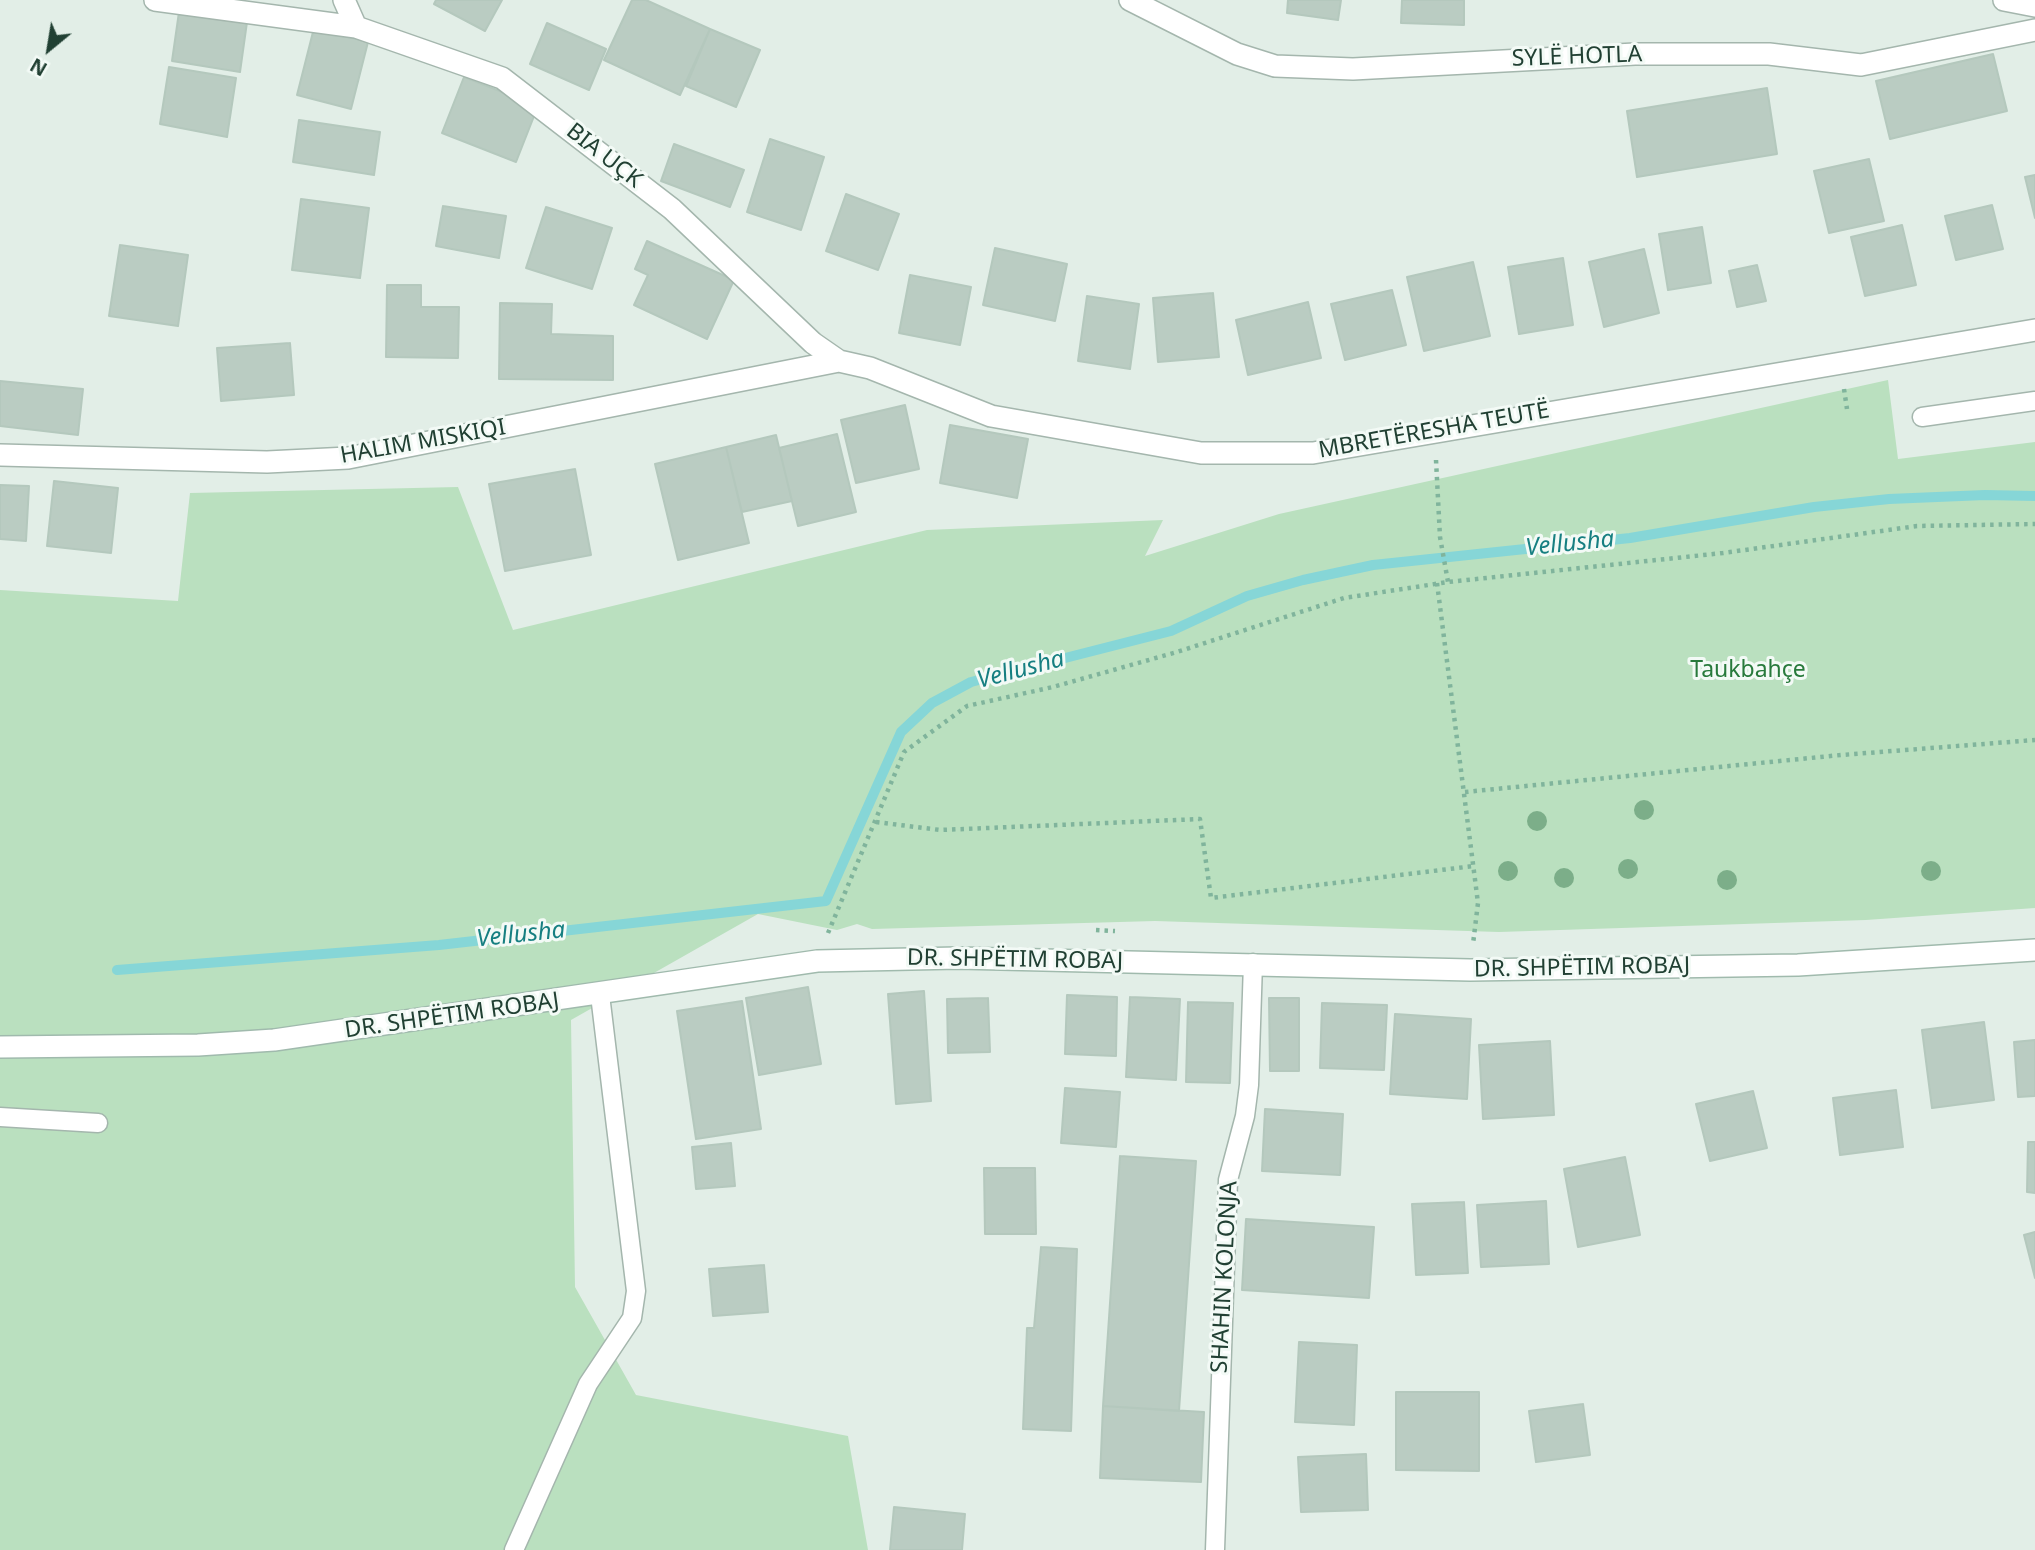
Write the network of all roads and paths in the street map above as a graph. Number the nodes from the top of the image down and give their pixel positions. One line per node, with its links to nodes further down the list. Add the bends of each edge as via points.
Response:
1 (155, 0): 6 (street, BIA UÇK)
2 (344, 0): 6 (street)
3 (1130, 0): 7 (street, SYLË HOTLA, via 1237,54 1275,66 1340,68 1635,54 1769,54 1861,65)
4 (2004, 0): 5 (street)
5 (2035, 6)
6 (356, 27): 9 (street, BIA UÇK, via 502,78 672,209 813,343)
7 (2035, 30)
8 (2035, 330): 12 (street, MBRETËRESHA TEUTË)
9 (839, 361): 12 (street, MBRETËRESHA TEUTË, via 870,368 991,415 1201,453 1313,453); 13 (street, HALIM MISKIQI, via 348,458 267,462)
10 (2035, 401): 11 (lane)
11 (1922, 417)
12 (1435, 431): 15 (path, via 1440,537)
13 (0, 456)
14 (2035, 524): 15 (path, via 1917,526 1723,553)
15 (1448, 582): 16 (path)
16 (1437, 583): 18 (path); 19 (path, via 1344,598 1177,652 967,706 904,752)
17 (2035, 740): 18 (path)
18 (1465, 792): 20 (path)
19 (876, 822): 20 (path, via 940,830 1200,819 1211,898); 21 (path)
20 (1474, 866): 24 (path, via 1478,903)
21 (824, 944)
22 (2035, 950): 24 (street, DR. SHPËTIM ROBAJ, via 1798,965)
23 (1253, 963): 24 (street, DR. SHPËTIM ROBAJ); 25 (street, DR. SHPËTIM ROBAJ, via 958,957 817,961); 30 (lane, SHAHIN KOLONJA, via 1249,1085 1228,1180)
24 (1470, 971)
25 (600, 995): 26 (street, DR. SHPËTIM ROBAJ, via 274,1040); 29 (lane, via 636,1291 632,1318 588,1384)
26 (0, 1047)
27 (0, 1117): 28 (lane)
28 (98, 1123)
29 (514, 1550)
30 (1215, 1550)

